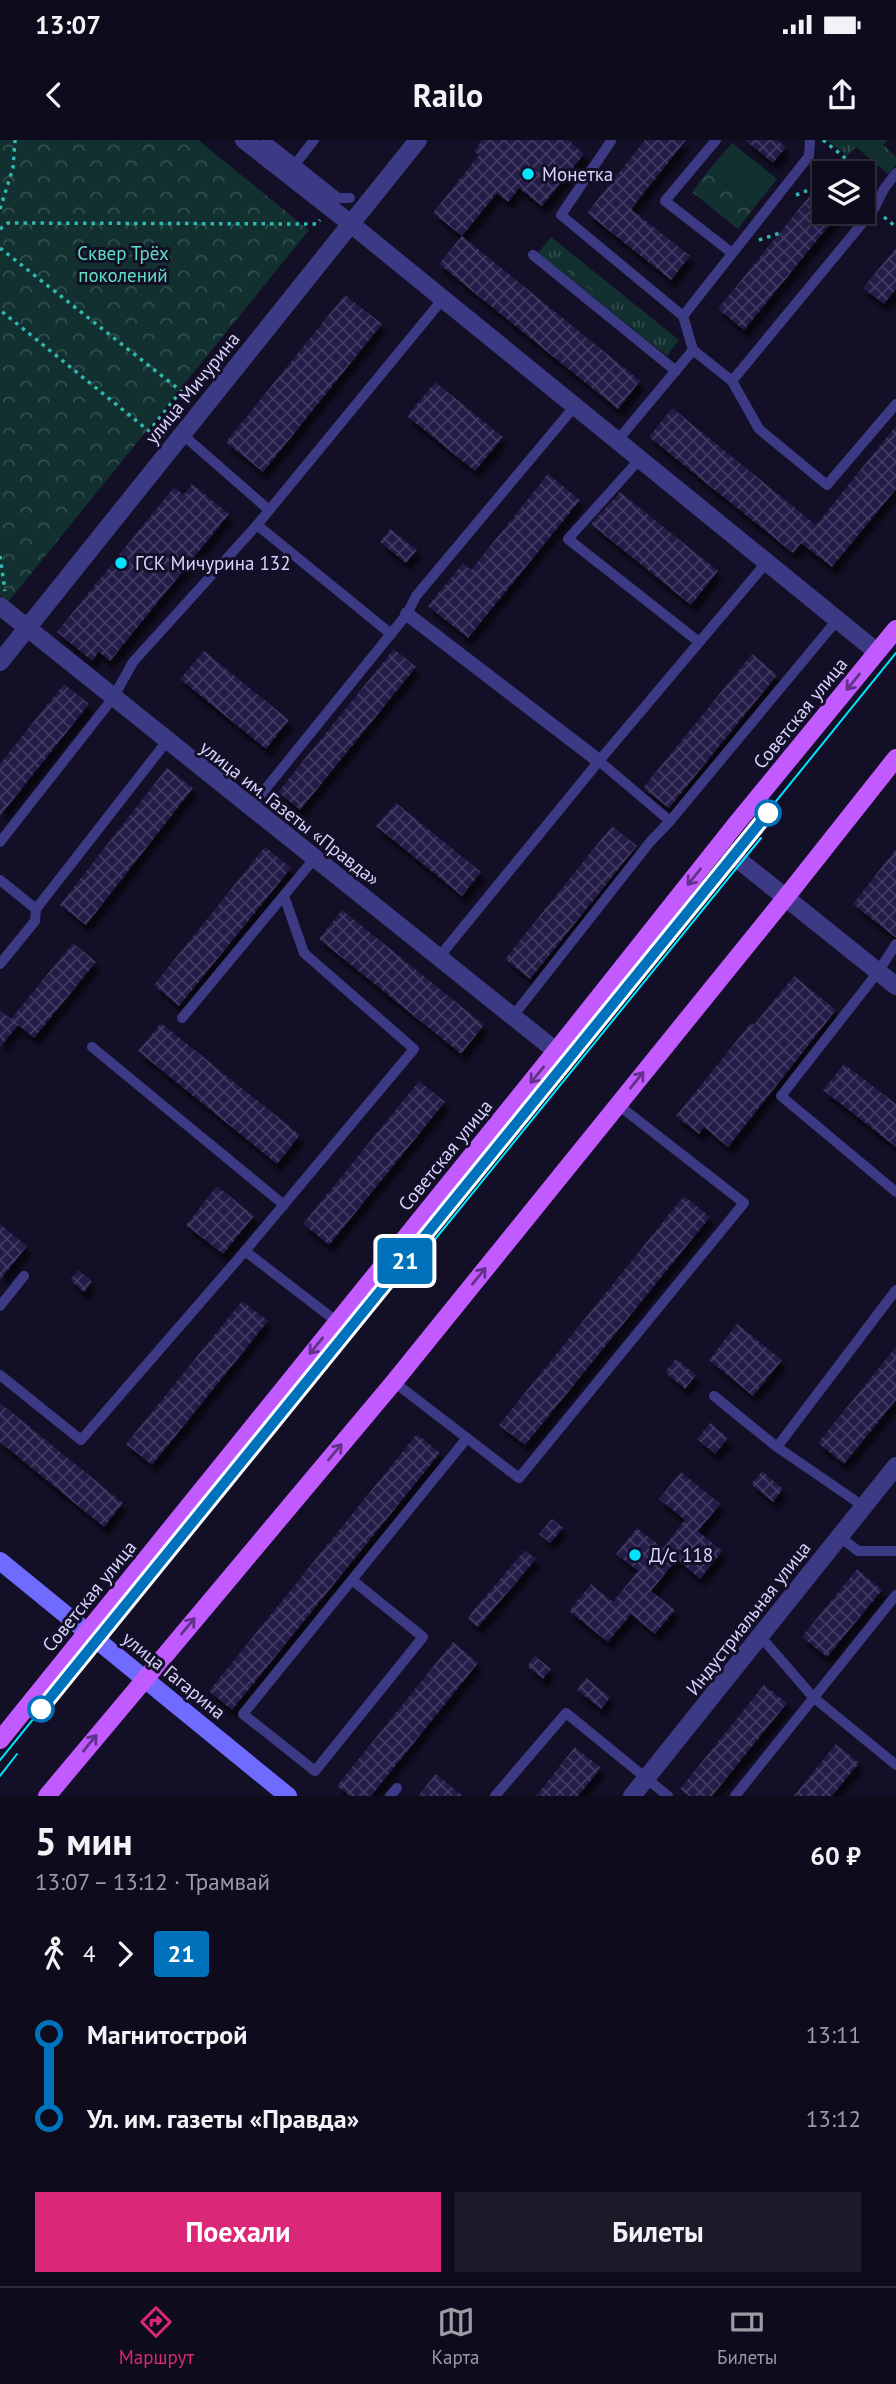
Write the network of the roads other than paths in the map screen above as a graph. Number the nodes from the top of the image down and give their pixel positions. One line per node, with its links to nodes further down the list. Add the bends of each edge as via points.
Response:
1 (244, 140): 8 (street)
2 (265, 140): 8 (lane)
3 (314, 140): 8 (lane)
4 (418, 140): 11 (street, улица Мичурина)
5 (610, 140): 15 (lane, via 561,215)
6 (716, 140): 12 (lane, via 665,201)
7 (810, 140): 12 (lane, via 808,156)
8 (291, 169): 10 (lane, via 338,198); 11 (street)
9 (896, 173): 18 (lane, via 882,187 874,209)
10 (350, 198)
11 (351, 224): 14 (street); 21 (street, улица Мичурина)
12 (732, 253): 15 (lane)
13 (533, 255): 17 (lane)
14 (442, 300): 20 (street); 24 (lane)
15 (683, 316): 16 (lane)
16 (693, 350): 17 (lane); 18 (lane)
17 (676, 371): 22 (lane)
18 (732, 381): 19 (lane, via 759,429 827,485)
19 (896, 404)
20 (574, 407): 22 (street); 28 (lane, via 416,596)
21 (182, 434): 24 (lane); 30 (street, улица Мичурина)
22 (617, 441): 23 (street)
23 (639, 460): 26 (street); 33 (lane, via 568,539)
24 (269, 510): 25 (lane)
25 (257, 525): 32 (lane); 36 (lane, via 133,662)
26 (766, 563): 29 (street); 33 (lane)
27 (3, 598): 30 (street, улица им. Газеты «Правда»)
28 (407, 614): 32 (lane); 39 (street)
29 (837, 620): 34 (street); 41 (lane)
30 (27, 628): 35 (street, улица Мичурина); 36 (street, улица им. Газеты «Правда»)
31 (896, 629): 34 (main road, Советская улица)
32 (391, 634): 40 (lane)
33 (699, 642): 39 (lane)
34 (877, 652): 43 (main road, Советская улица, one-way to 43)
35 (0, 662)
36 (113, 698): 37 (street, улица им. Газеты «Правда»); 42 (lane)
37 (167, 741): 40 (street, улица им. Газеты «Правда»); 48 (lane)
38 (896, 758): 47 (main road)
39 (599, 761): 41 (lane); 50 (lane)
40 (250, 808): 44 (street, улица им. Газеты «Правда»)
41 (670, 821): 54 (lane)
42 (0, 842)
43 (720, 845): 47 (street); 57 (main road, Советская улица, one-way to 57)
44 (314, 859): 46 (lane); 50 (street, улица им. Газеты «Правда»)
45 (0, 880): 48 (lane)
46 (284, 896): 55 (lane); 60 (lane, via 304,953 414,1049)
47 (786, 897): 52 (street); 58 (main road, one-way to 47)
48 (36, 909): 51 (lane, via 35,920)
49 (896, 944): 52 (lane)
50 (439, 957): 54 (street, улица им. Газеты «Правда»)
51 (0, 964)
52 (878, 972): 53 (street); 59 (lane, via 780,1096)
53 (896, 986)
54 (513, 1016): 57 (street, улица им. Газеты «Правда»)
55 (182, 1018)
56 (92, 1047): 60 (lane)
57 (556, 1051): 65 (main road, Советская улица, one-way to 65)
58 (617, 1104): 67 (main road, one-way to 58); 69 (lane, via 744,1203 519,1478)
59 (896, 1192)
60 (284, 1205): 61 (lane)
61 (245, 1251): 65 (lane); 66 (lane, via 81,1440)
62 (23, 1276): 64 (lane)
63 (896, 1290): 70 (lane)
64 (0, 1306)
65 (336, 1321): 78 (main road, Советская улица, one-way to 78)
66 (0, 1375)
67 (394, 1382): 69 (lane); 80 (main road, one-way to 67)
68 (714, 1396): 70 (lane)
69 (467, 1438): 76 (lane)
70 (777, 1447): 72 (lane)
71 (896, 1466): 72 (street, Индустриальная улица)
72 (863, 1506): 73 (street, Индустриальная улица)
73 (839, 1536): 74 (lane, via 858,1551); 79 (street, Индустриальная улица)
74 (896, 1552)
75 (0, 1561): 78 (main road, улица Гагарина)
76 (352, 1580): 76 (lane, via 243,1714 315,1771 423,1637)
77 (896, 1595): 81 (lane)
78 (87, 1632): 80 (main road, улица Гагарина); 82 (main road, Советская улица)
79 (761, 1637): 81 (lane); 84 (street, Индустриальная улица)
80 (144, 1678): 85 (main road, one-way to 80); 86 (main road, улица Гагарина)
81 (813, 1697): 83 (lane); 90 (lane)
82 (0, 1740)
83 (896, 1765)
84 (646, 1777): 87 (lane, via 566,1713); 88 (street, Индустриальная улица); 89 (lane)
85 (47, 1796)
86 (288, 1796)
87 (495, 1796)
88 (632, 1796)
89 (668, 1796)
90 (735, 1796)

